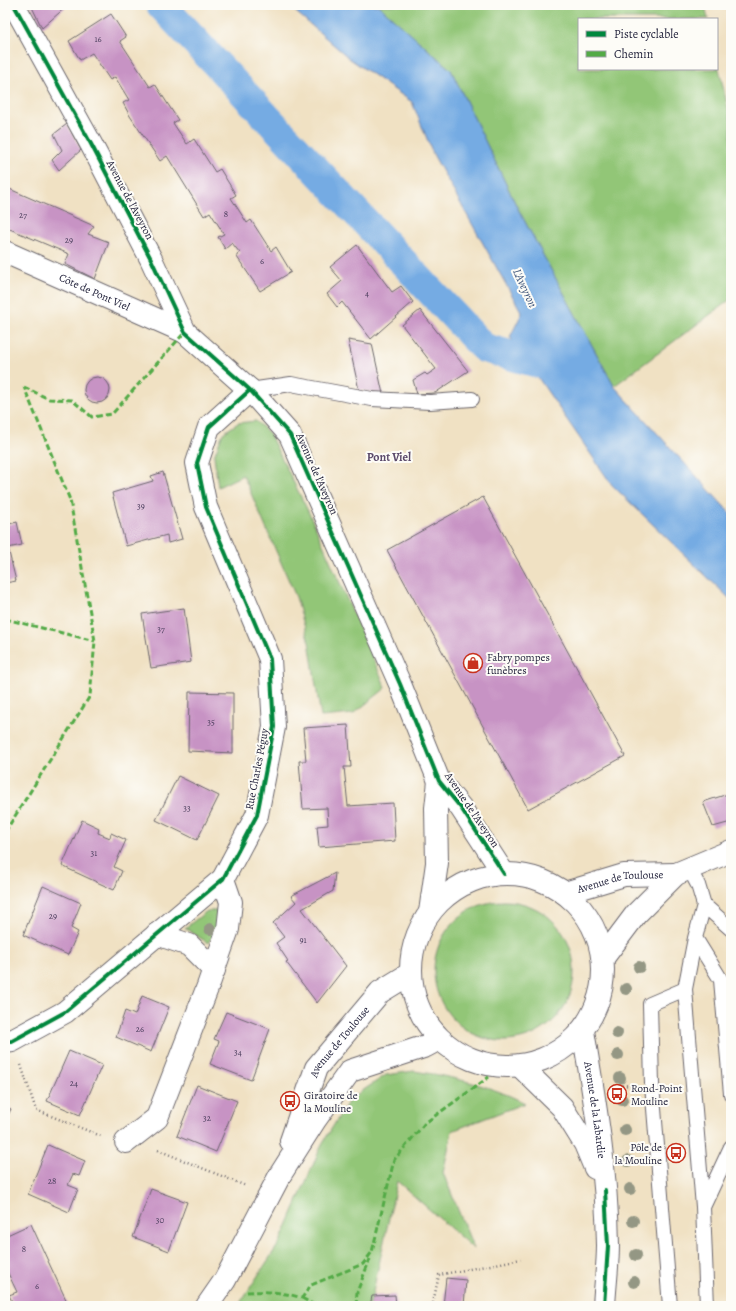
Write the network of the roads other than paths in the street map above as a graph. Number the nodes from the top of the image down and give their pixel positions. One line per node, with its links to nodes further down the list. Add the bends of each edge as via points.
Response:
1 (14, 5): 3 (street, Avenue de l'Aveyron, via 148,252)
2 (5, 252): 3 (street, Côte de Pont Viel)
3 (185, 332): 4 (street, Avenue de l'Aveyron)
4 (250, 390): 5 (lane, via 291,384 372,399 430,402); 6 (street, Avenue de l'Aveyron, via 290,435); 10 (street, Rue Charles Péguy, via 209,426 197,463 206,507 270,659 274,727 257,815)
5 (472, 399)
6 (440, 781): 9 (street, Avenue de l'Aveyron); 13 (street, Avenue de l'Aveyron, via 436,808 437,863)
7 (731, 851): 8 (street, Avenue de Toulouse)
8 (683, 871): 11 (street, Avenue de Toulouse, via 624,875); 12 (lane, via 698,885); 17 (street, Avenue de Toulouse, via 636,914)
9 (504, 874): 11 (street, via 536,878); 13 (street, via 476,879 451,892)
10 (223, 879): 15 (street, Rue Charles Péguy); 18 (street, via 231,902 228,929)
11 (565, 893): 17 (street, via 583,911 596,933)
12 (704, 905): 14 (lane); 16 (lane)
13 (430, 912): 19 (street, via 415,941)
14 (731, 929)
15 (158, 934): 18 (street, via 189,945); 23 (street, Rue Charles Péguy, via 65,1012 12,1041)
16 (695, 938): 20 (lane); 25 (lane, via 721,980)
17 (603, 958): 21 (street, via 603,983 596,1008)
18 (214, 970): 26 (street, via 157,1118)
19 (411, 973): 22 (street, via 418,1006); 28 (street, Avenue de Toulouse, via 380,992 316,1068)
20 (685, 989): 30 (lane); 33 (lane, via 650,1004 652,1084)
21 (583, 1031): 24 (street, via 565,1048 543,1060); 29 (street, Avenue de la Labardie, via 593,1088)
22 (439, 1039): 24 (street, via 459,1054 488,1065); 28 (street, Avenue de Toulouse, via 426,1046 350,1071)
23 (5, 1042)
24 (520, 1066): 29 (street, Avenue de la Labardie, via 562,1107 585,1144)
25 (731, 1094)
26 (126, 1142)
27 (731, 1147): 30 (lane)
28 (280, 1175): 31 (street, Avenue de Toulouse, via 225,1280)
29 (605, 1190): 32 (street, Avenue de la Labardie, via 608,1246)
30 (703, 1207): 34 (lane)
31 (207, 1306)
32 (604, 1306)
33 (670, 1306)
34 (707, 1306)

